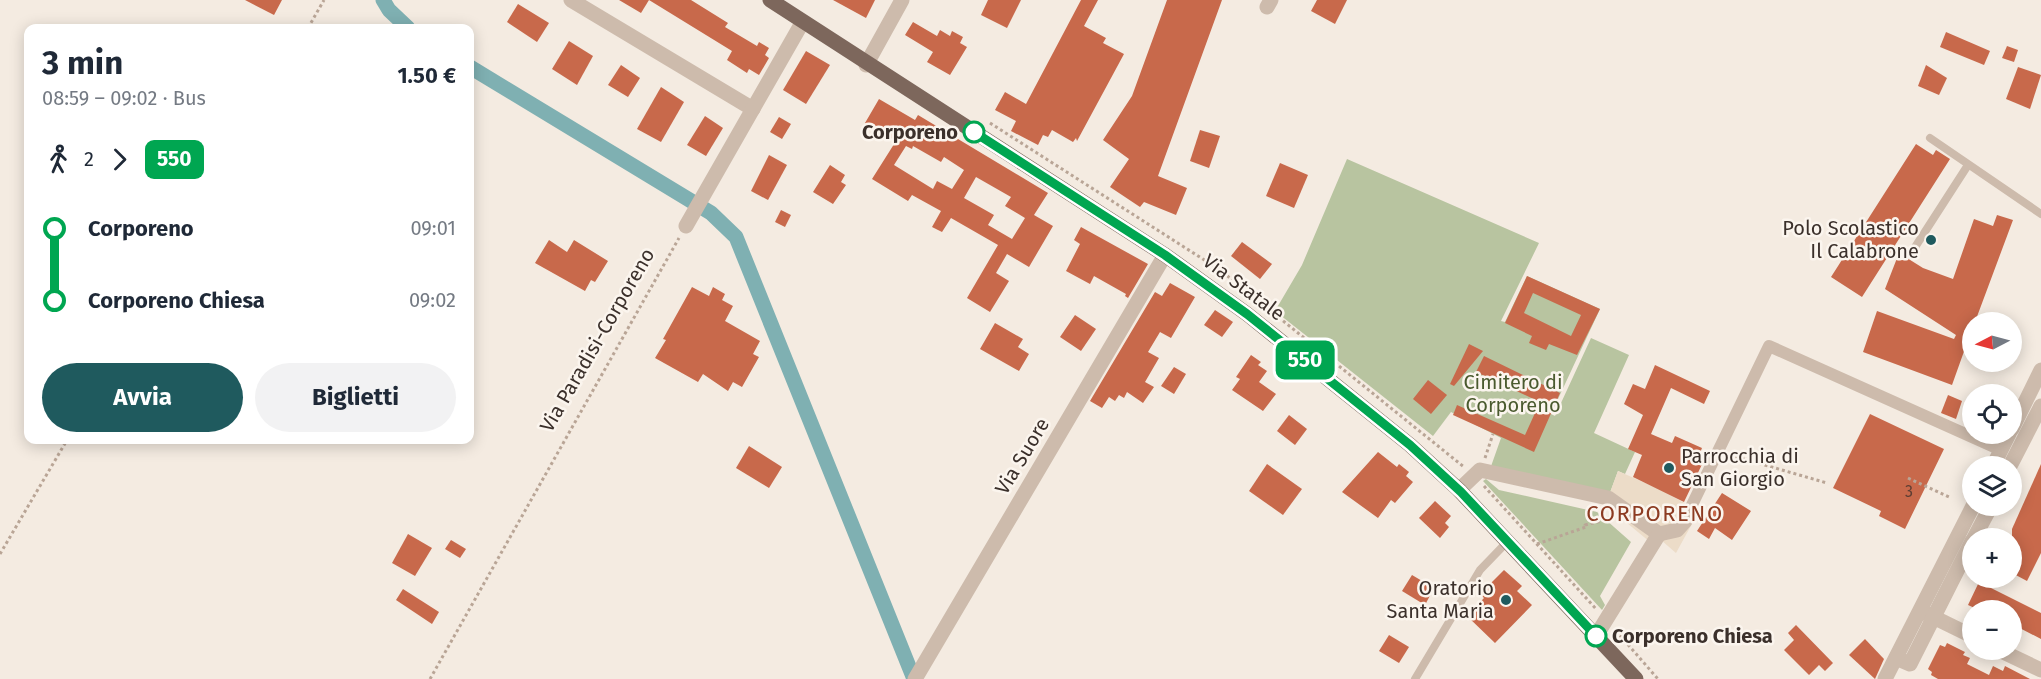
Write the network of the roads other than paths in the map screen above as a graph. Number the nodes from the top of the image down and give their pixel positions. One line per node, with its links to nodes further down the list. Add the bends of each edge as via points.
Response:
1 (571, 0): 6 (street)
2 (770, 0): 4 (main road, Via Statale)
3 (902, 0): 5 (street)
4 (802, 23): 5 (main road, Via Statale); 6 (street)
5 (866, 64): 11 (main road, Via Statale)
6 (753, 109): 10 (street)
7 (1930, 138): 8 (lane)
8 (1968, 165): 9 (lane); 12 (lane)
9 (2041, 214)
10 (686, 226)
11 (1165, 255): 20 (main road, Via Statale, via 1247,314 1410,445); 33 (street, Via Suore)
12 (1910, 255)
13 (2040, 375): 15 (street)
14 (2041, 406): 19 (street)
15 (2022, 410)
16 (2004, 444): 17 (street)
17 (2001, 450): 18 (street); 21 (street, via 1769,346)
18 (1998, 456)
19 (2015, 456)
20 (1459, 490): 23 (street, via 1480,470 1608,498); 24 (main road, Via Statale)
21 (1688, 514): 23 (street, via 1677,530)
22 (1968, 516): 26 (street)
23 (1659, 534): 29 (street)
24 (1508, 541): 29 (main road, Via Statale); 34 (lane, via 1480,570)
25 (1962, 562): 27 (street)
26 (1920, 610): 27 (street); 30 (street)
27 (1934, 617): 28 (street); 30 (street, via 1910,664)
28 (1962, 631)
29 (1596, 636): 35 (main road, Via Statale)
30 (1896, 658): 36 (street)
31 (2020, 660): 32 (street)
32 (2041, 670)
33 (915, 679)
34 (1415, 679)
35 (1636, 679)
36 (1885, 679)

